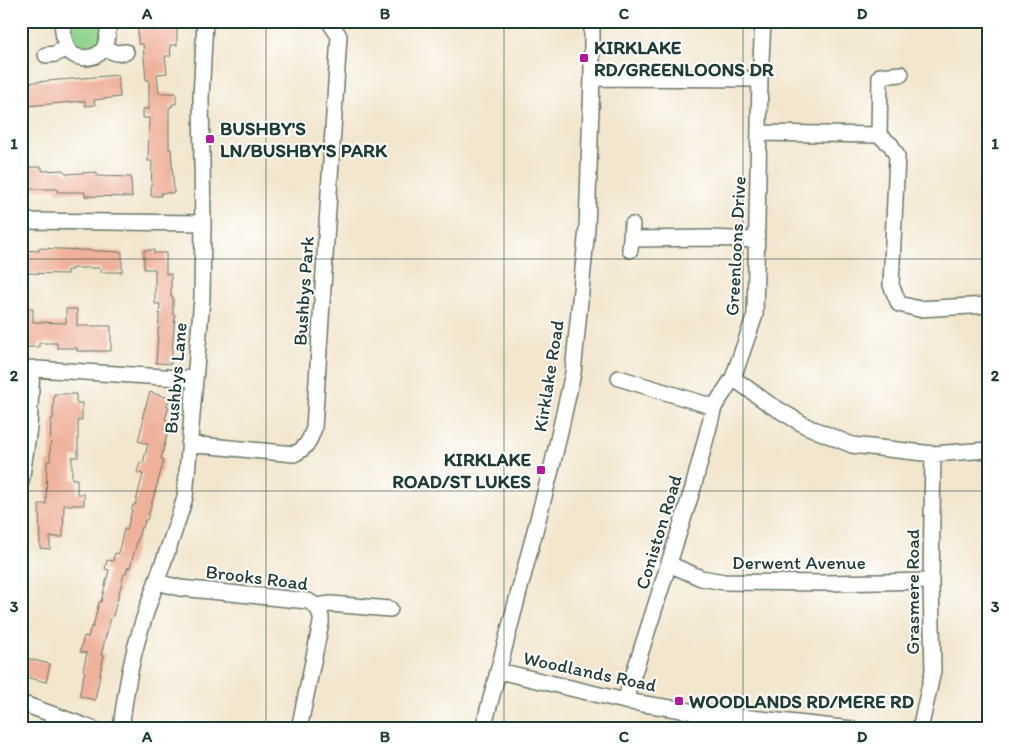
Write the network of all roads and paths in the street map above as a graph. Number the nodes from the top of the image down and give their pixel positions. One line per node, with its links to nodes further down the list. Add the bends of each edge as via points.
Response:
1 (62, 21): 7 (street)
2 (109, 21): 8 (street)
3 (205, 21): 17 (street, Bushbys Lane, via 200,98)
4 (328, 21): 26 (street, Bushbys Park, via 339,36 314,428 310,441 302,451 294,454)
5 (592, 21): 12 (street, Kirklake Road)
6 (763, 21): 13 (street, Greenloons Drive)
7 (66, 47): 8 (street, via 74,55 85,58); 10 (street, via 56,54)
8 (104, 48): 9 (street)
9 (126, 52)
10 (46, 55)
11 (901, 74): 15 (street, via 880,76)
12 (592, 78): 13 (street); 35 (street, Kirklake Road, via 587,228 572,373 553,462)
13 (760, 79): 14 (street, Greenloons Drive)
14 (760, 133): 15 (street); 19 (street, Greenloons Drive)
15 (879, 135): 20 (street, via 891,145 897,156 891,285 899,304 919,309)
16 (21, 221): 17 (street)
17 (203, 223): 24 (street, Bushbys Lane, via 202,298)
18 (631, 238): 19 (street)
19 (756, 240): 23 (street, Greenloons Drive, via 755,315)
20 (988, 305)
21 (27, 368): 24 (street); 29 (street, via 30,428)
22 (619, 378): 25 (street)
23 (733, 378): 25 (street, Coniston Road); 28 (street, via 806,426 836,439 852,445)
24 (195, 379): 26 (street, Bushbys Lane)
25 (714, 407): 30 (street, Coniston Road)
26 (189, 444): 32 (street, Bushbys Lane, via 185,497)
27 (988, 450): 28 (street)
28 (933, 454): 31 (street, Grasmere Road)
29 (21, 482)
30 (670, 564): 31 (street, Derwent Avenue, via 701,578 724,582); 36 (street, Coniston Road)
31 (931, 581): 45 (street, Grasmere Road, via 932,671)
32 (157, 582): 33 (street, Brooks Road, via 180,588 308,601); 41 (street, Bushbys Lane, via 134,652)
33 (316, 606): 34 (street, via 331,604); 42 (street, Brooks Road, via 321,614 321,623)
34 (390, 609)
35 (499, 671): 36 (street, Woodlands Road); 43 (street, Kirklake Road)
36 (625, 701): 38 (street, Woodlands Road)
37 (21, 703): 40 (street)
38 (696, 712): 39 (street, Woodlands Road); 44 (street)
39 (844, 728)
40 (93, 729)
41 (121, 729)
42 (299, 729)
43 (483, 729)
44 (696, 729)
45 (920, 729)

